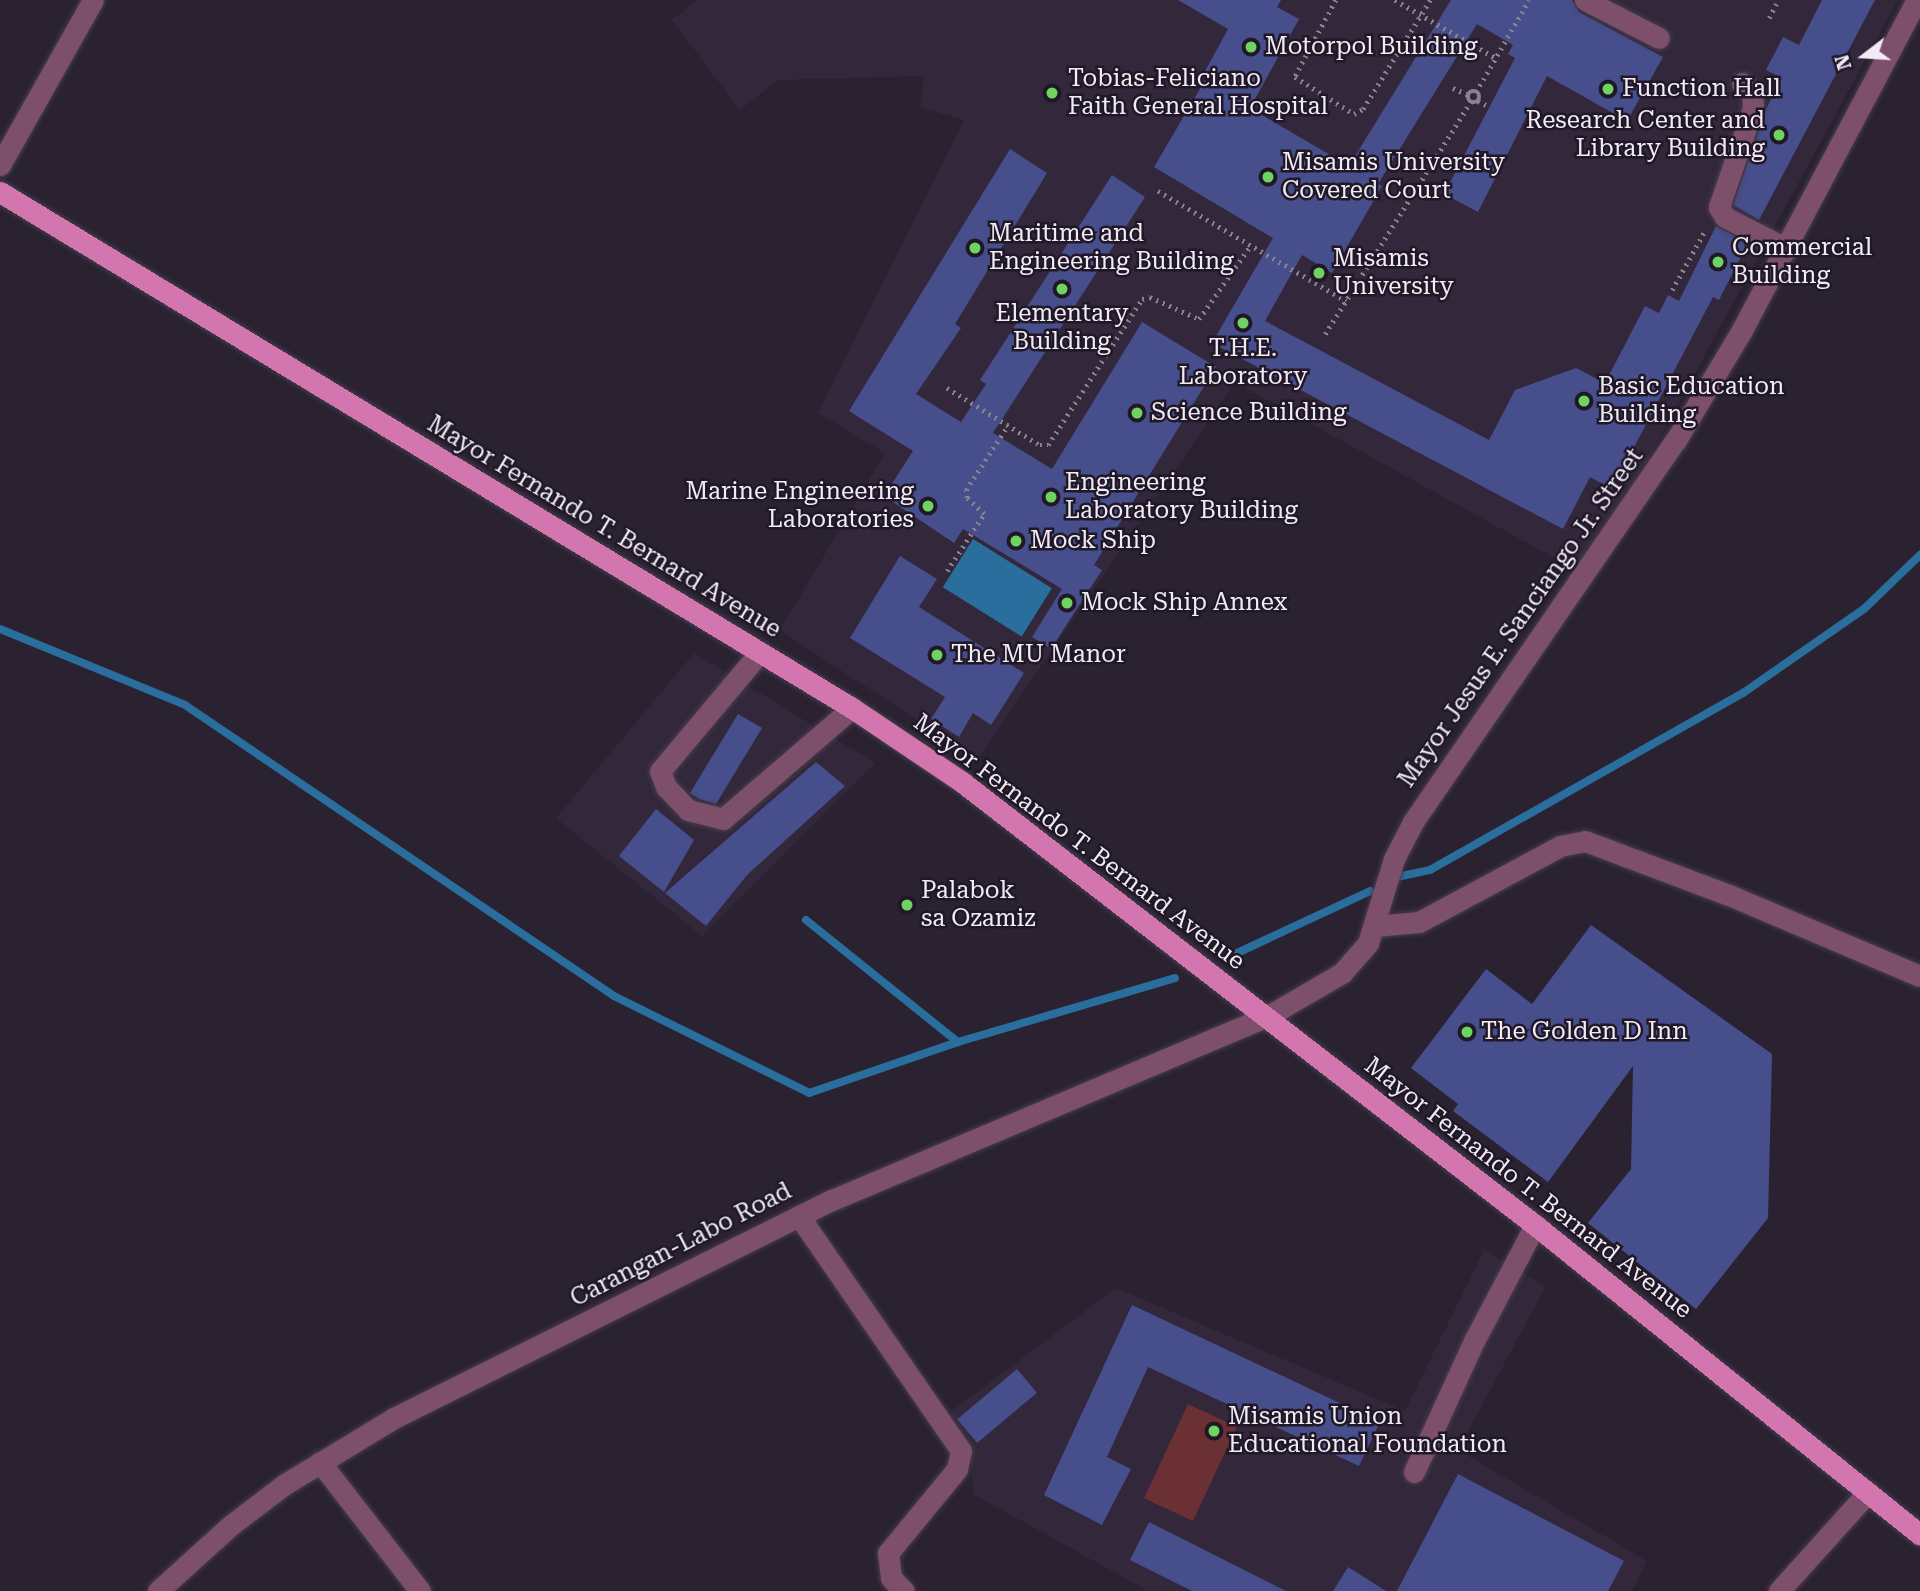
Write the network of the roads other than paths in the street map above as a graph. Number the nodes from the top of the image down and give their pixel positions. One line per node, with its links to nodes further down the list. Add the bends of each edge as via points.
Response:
1 (93, 0): 6 (street)
2 (1585, 0): 4 (street)
3 (1917, 0): 8 (street, Mayor Jesus E. Sanciango Jr. Street)
4 (1659, 38)
5 (1742, 83): 8 (street, via 1752,93 1753,108 1719,207 1725,217)
6 (0, 165)
7 (0, 192): 9 (main road, Mayor Fernando T. Bernard Avenue)
8 (1787, 249): 11 (street, Mayor Jesus E. Sanciango Jr. Street, via 1676,440 1413,822 1394,859)
9 (760, 652): 10 (main road, Mayor Fernando T. Bernard Avenue); 10 (street, via 660,771 671,793 688,810 723,819)
10 (852, 708): 13 (main road, Mayor Fernando T. Bernard Avenue, via 962,782)
11 (1375, 926): 12 (street, via 1419,922 1560,846 1585,841 1729,895); 13 (street, Mayor Jesus E. Sanciango Jr. Street, via 1357,960)
12 (1920, 976)
13 (1268, 1016): 14 (street, Carangan-Labo Road); 15 (main road, Mayor Fernando T. Bernard Avenue)
14 (799, 1216): 16 (street, Carangan-Labo Road, via 406,1412); 22 (street, via 961,1451 957,1469 888,1553 891,1578)
15 (1535, 1225): 17 (street, via 1475,1339); 18 (main road, Mayor Fernando T. Bernard Avenue)
16 (320, 1462): 20 (street, Carangan-Labo Road, via 231,1524); 21 (street)
17 (1414, 1472)
18 (1868, 1492): 19 (main road, Mayor Fernando T. Bernard Avenue); 23 (street)
19 (1920, 1535)
20 (158, 1591)
21 (420, 1591)
22 (904, 1591)
23 (1779, 1591)

